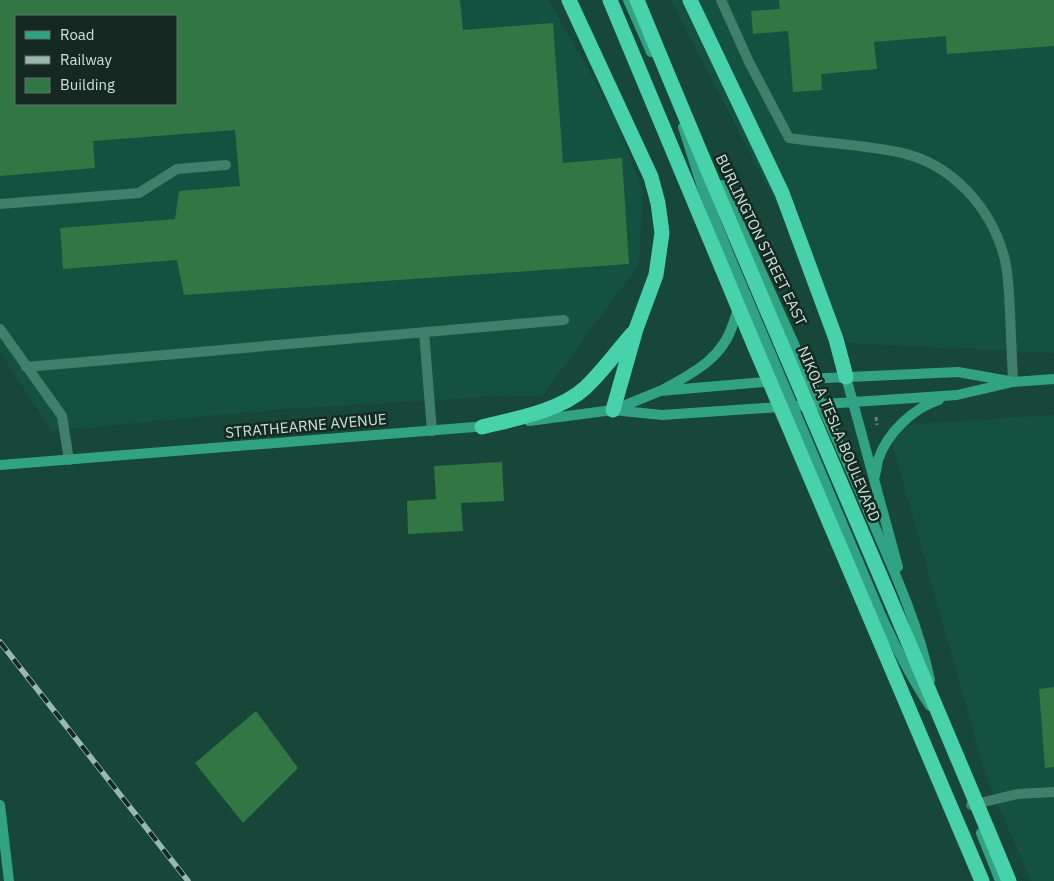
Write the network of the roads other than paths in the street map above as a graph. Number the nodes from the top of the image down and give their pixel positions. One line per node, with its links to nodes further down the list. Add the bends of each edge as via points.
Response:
1 (569, 0): 13 (highway, via 641,154 658,203 662,233 656,275)
2 (610, 0): 38 (highway)
3 (628, 0): 7 (main road, BURLINGTON STREET EAST)
4 (637, 0): 40 (highway, NIKOLA TESLA BOULEVARD)
5 (690, 0): 16 (highway, via 782,193 836,339)
6 (721, 0): 20 (lane, via 788,138 899,152 938,167 972,196 990,222 1005,261)
7 (679, 115): 10 (main road, BURLINGTON STREET EAST, via 702,187); 17 (main road, BURLINGTON STREET EAST, via 719,179)
8 (226, 165): 9 (lane, via 177,170 138,193)
9 (0, 204)
10 (730, 257): 19 (main road, BURLINGTON STREET EAST); 21 (main road, via 738,308 728,339 716,355 696,371)
11 (564, 320): 14 (lane)
12 (0, 329): 15 (lane)
13 (636, 330): 26 (highway); 27 (highway, via 584,388 556,406)
14 (424, 332): 15 (lane); 28 (lane)
15 (26, 367): 29 (lane, via 62,416)
16 (846, 377): 17 (main road, STRATHEARNE AVENUE); 20 (main road, STRATHEARNE AVENUE, via 958,372); 23 (main road)
17 (810, 379): 19 (main road, STRATHEARNE AVENUE); 24 (main road, BURLINGTON STREET EAST)
18 (1054, 379): 20 (main road, STRATHEARNE AVENUE)
19 (781, 381): 21 (main road, STRATHEARNE AVENUE); 25 (main road, BURLINGTON STREET EAST)
20 (1013, 382): 22 (main road, STRATHEARNE AVENUE)
21 (660, 391): 26 (main road, STRATHEARNE AVENUE)
22 (957, 395): 23 (main road, STRATHEARNE AVENUE); 31 (main road, via 929,403 893,433 879,459)
23 (853, 403): 24 (main road, STRATHEARNE AVENUE); 31 (main road)
24 (822, 405): 25 (main road, STRATHEARNE AVENUE); 32 (main road, BURLINGTON STREET EAST)
25 (792, 407): 26 (main road, STRATHEARNE AVENUE, via 662,415); 33 (main road, BURLINGTON STREET EAST, via 901,658)
26 (613, 410): 27 (main road, STRATHEARNE AVENUE)
27 (482, 426): 28 (main road, STRATHEARNE AVENUE)
28 (432, 430): 29 (main road, STRATHEARNE AVENUE)
29 (69, 460): 30 (main road, STRATHEARNE AVENUE)
30 (0, 465)
31 (874, 481): 32 (main road)
32 (908, 604): 33 (main road, BURLINGTON STREET EAST, via 923,650)
33 (938, 717): 36 (main road, BURLINGTON STREET EAST)
34 (1054, 792): 36 (lane, via 1017,794)
35 (0, 806): 37 (main road)
36 (970, 806): 39 (main road, BURLINGTON STREET EAST)
37 (9, 881)
38 (982, 881)
39 (1000, 881)
40 (1009, 881)

